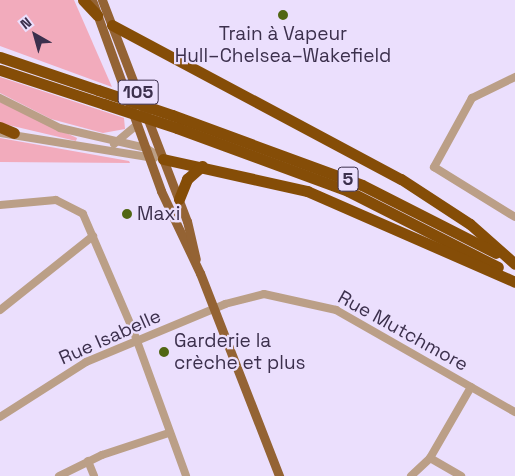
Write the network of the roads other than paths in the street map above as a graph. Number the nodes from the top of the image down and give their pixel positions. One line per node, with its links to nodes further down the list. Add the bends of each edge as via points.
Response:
1 (83, 0): 4 (highway)
2 (92, 0): 4 (main road, 105)
3 (102, 0): 5 (main road, 105)
4 (97, 15): 10 (main road, 105)
5 (112, 25): 16 (main road, 105); 22 (highway, via 401,179 470,224)
6 (0, 57): 22 (highway, 5, bridge, via 172,114 362,185)
7 (0, 70): 24 (highway, 5, bridge, via 177,128 348,191)
8 (515, 77): 20 (street, via 472,98 434,166)
9 (0, 98): 14 (street, via 60,128)
10 (137, 125): 14 (street); 15 (main road, 105)
11 (0, 127): 13 (highway)
12 (0, 133): 13 (street)
13 (14, 134): 15 (street)
14 (114, 144): 15 (street)
15 (147, 153): 16 (street); 23 (main road)
16 (163, 159): 17 (highway); 18 (main road)
17 (202, 166): 18 (highway, via 187,179); 25 (highway, via 307,191)
18 (178, 198): 23 (main road)
19 (0, 205): 21 (street, via 63,201 82,214)
20 (515, 217)
21 (93, 236): 26 (street); 28 (street)
22 (515, 264)
23 (199, 271): 27 (main road)
24 (515, 277)
25 (515, 282)
26 (0, 310)
27 (213, 310): 28 (street, Rue Isabelle); 29 (street, Rue Mutchmore, via 258,294 318,303); 38 (main road)
28 (135, 343): 31 (street, Rue Isabelle, via 77,366); 32 (street)
29 (471, 387): 30 (street, Rue Mutchmore); 33 (street)
30 (515, 412)
31 (0, 418)
32 (169, 433): 34 (street); 37 (street)
33 (430, 458): 39 (street); 40 (street)
34 (88, 461): 35 (street); 36 (street)
35 (59, 476)
36 (94, 476)
37 (186, 476)
38 (279, 476)
39 (411, 476)
40 (461, 476)

